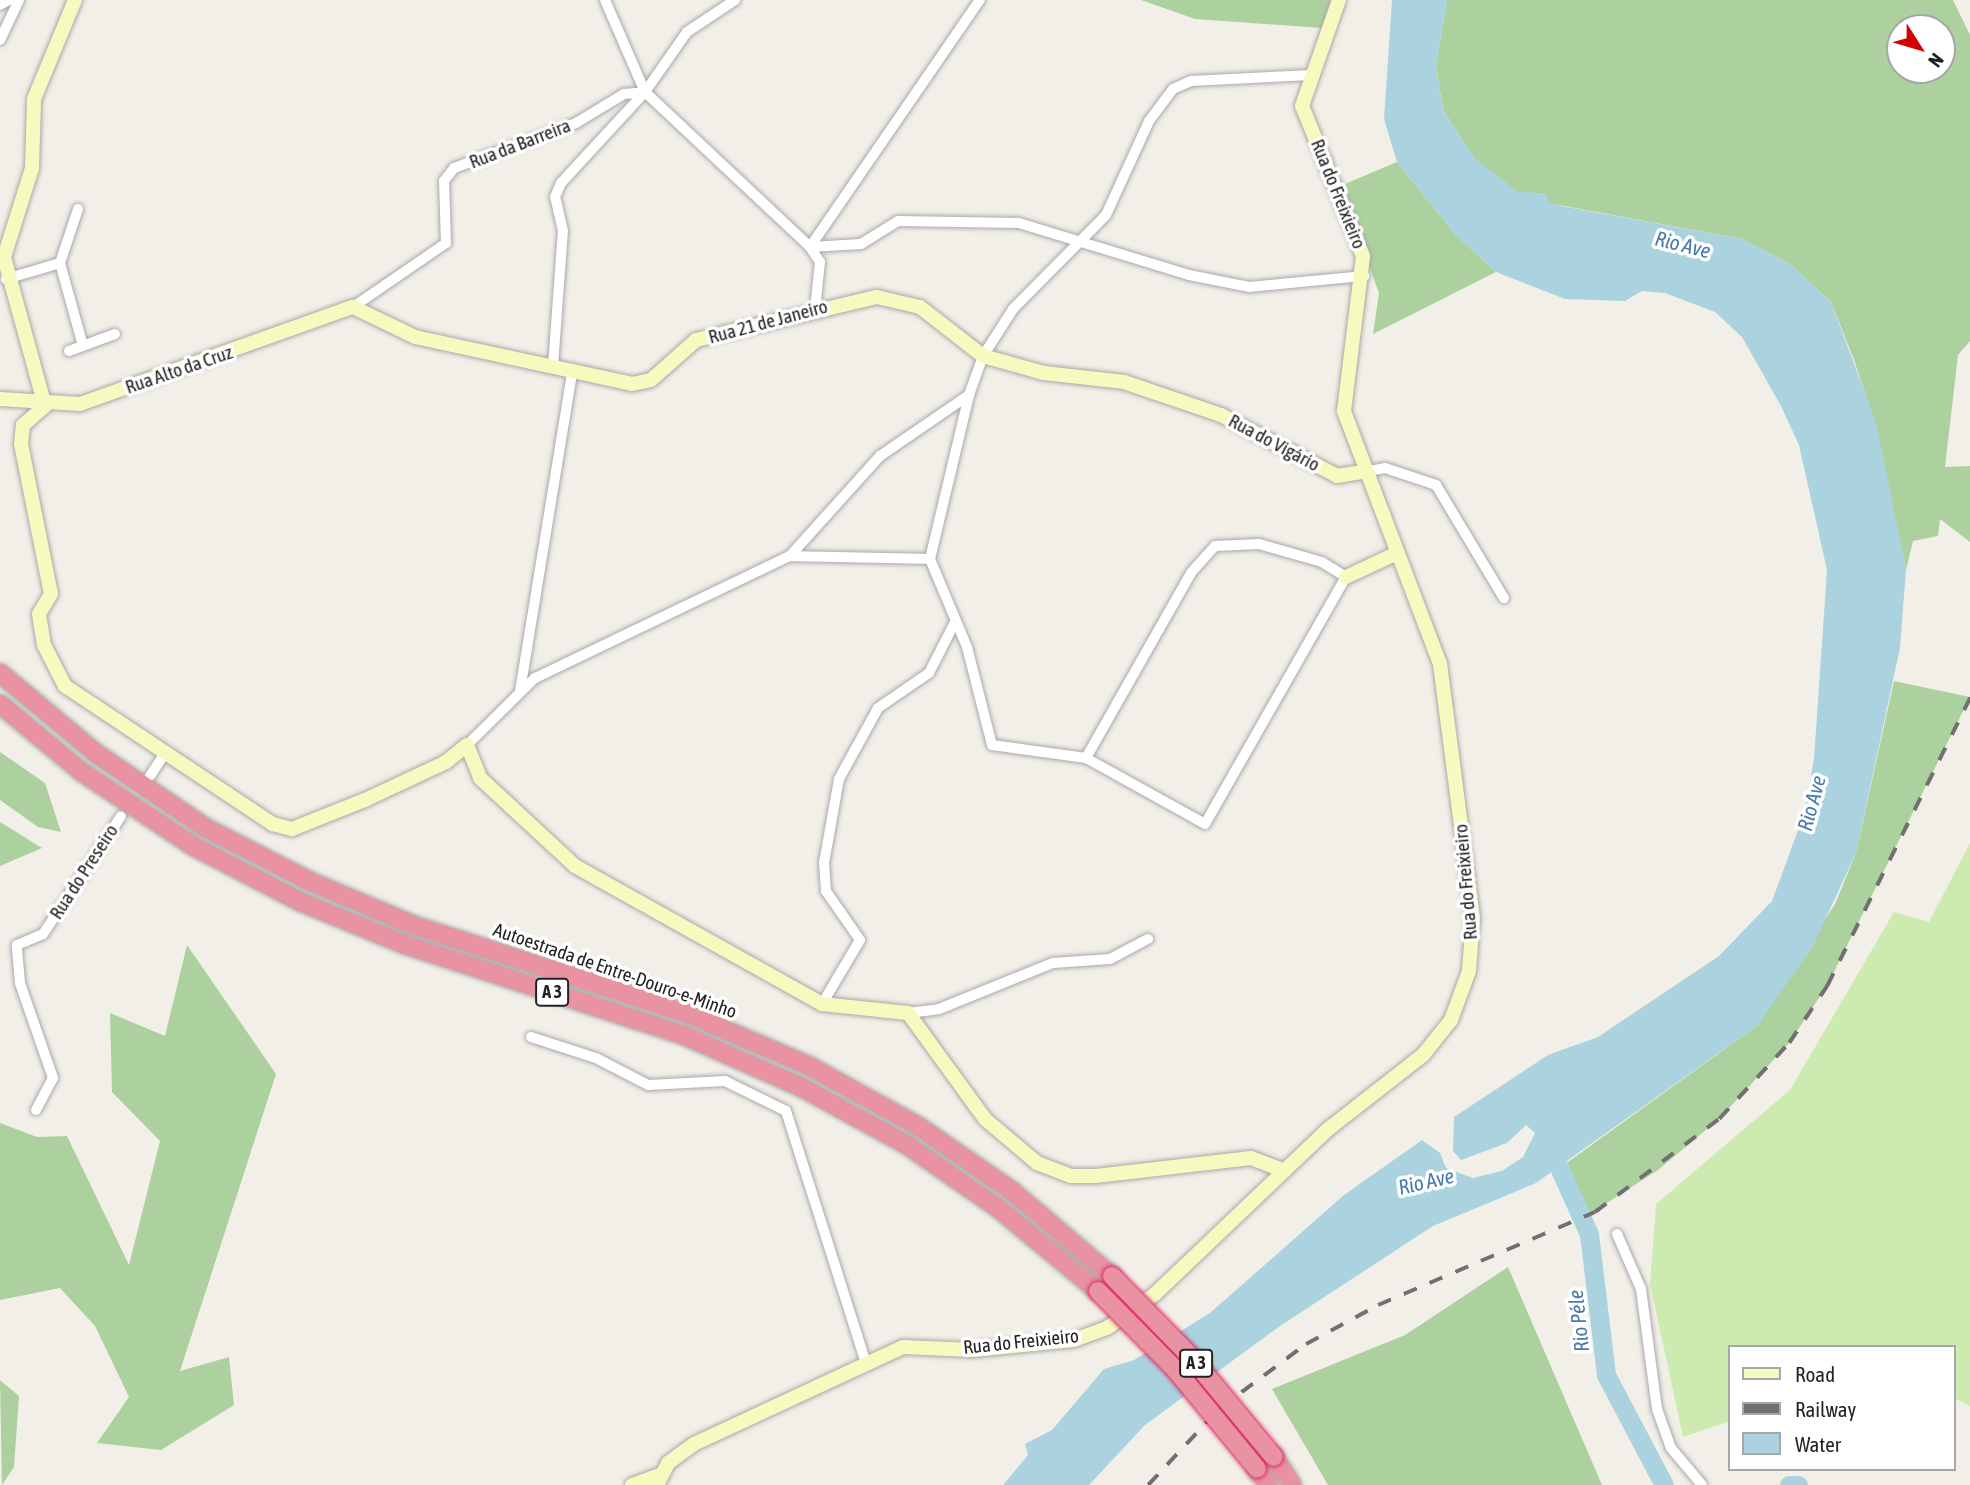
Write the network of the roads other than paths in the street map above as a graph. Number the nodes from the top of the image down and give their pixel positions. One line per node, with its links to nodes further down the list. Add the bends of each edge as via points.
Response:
1 (9, 0): 8 (street)
2 (19, 0): 9 (street)
3 (75, 0): 17 (street, via 34,99 32,168 4,257)
4 (605, 0): 11 (street)
5 (735, 0): 11 (street, via 687,32)
6 (980, 0): 14 (street)
7 (1339, 0): 10 (street, Rua do Freixieiro)
8 (0, 5)
9 (0, 40)
10 (1310, 75): 13 (street, via 1191,81 1173,89 1149,121 1106,215); 16 (street, Rua do Freixieiro, via 1303,106 1353,227)
11 (645, 92): 14 (street); 18 (street, Rua da Barreira, via 624,94 576,123 454,169 444,181 446,243); 24 (street, via 568,174 555,197 563,231)
12 (78, 209): 15 (street)
13 (1073, 242): 14 (street, via 1018,223 898,221 861,244); 16 (street, via 1250,287); 23 (street, via 1046,283 1013,309)
14 (810, 247): 19 (street, via 820,262)
15 (60, 263): 17 (street); 21 (street)
16 (1364, 276): 29 (street, Rua do Freixieiro, via 1344,411)
17 (6, 279): 28 (street)
18 (353, 307): 24 (street, Rua 21 de Janeiro, via 415,337); 28 (street, Rua Alto da Cruz, via 80,404)
19 (816, 310): 23 (street, Rua 21 de Janeiro, via 877,297 920,307); 25 (street, Rua 21 de Janeiro, via 696,341 651,380 632,384)
20 (116, 334): 21 (street)
21 (83, 346): 22 (street)
22 (69, 351)
23 (983, 356): 26 (street); 29 (street, Rua do Vigário, via 1044,373 1124,382 1221,415 1337,476)
24 (553, 366): 25 (street, Rua 21 de Janeiro)
25 (573, 369): 37 (street)
26 (969, 395): 31 (street, via 880,456); 32 (street)
27 (0, 399): 28 (street, Rua Alto da Cruz)
28 (45, 406): 40 (street, via 23,425 21,444 51,594 39,614 44,645 65,686)
29 (1363, 472): 30 (street, Rua do Freixieiro); 34 (street, Rua do Vigário, via 1385,468 1436,485)
30 (1395, 554): 33 (street); 49 (street, Rua do Freixieiro, via 1440,664 1473,918 1469,971 1451,1020 1423,1055)
31 (790, 556): 32 (street); 37 (street, via 676,607)
32 (930, 559): 35 (street)
33 (1346, 577): 41 (street, via 1322,562 1259,544 1215,546 1191,573); 41 (street, via 1205,824)
34 (1504, 598)
35 (954, 624): 41 (street, via 967,647 992,745); 45 (street, via 929,673 878,708 839,779 825,849 826,891 860,940)
36 (0, 673): 55 (highway, Autoestrada de Entre-Douro-e-Minho / A 3, bridge, via 97,754 195,820 309,881 413,925 691,1015 811,1067 918,1126 1002,1184 1112,1276 1190,1356)
37 (520, 691): 39 (street)
38 (0, 704): 54 (highway, Autoestrada de Entre-Douro-e-Minho / A 3, bridge, via 82,772 182,838 301,902 406,945 683,1035 801,1087 906,1145 998,1208 1098,1291 1175,1369)
39 (467, 745): 40 (street, via 446,762 292,830 273,824); 45 (street, via 480,778 575,866)
40 (165, 753): 42 (street)
41 (1086, 758)
42 (150, 776)
43 (121, 816): 48 (street, Rua do Preseiro, via 44,934 17,946 20,983 53,1078)
44 (1148, 939): 46 (street, via 1110,959 1054,964 939,1009)
45 (822, 1004): 46 (street)
46 (908, 1013): 49 (street, via 985,1119 1037,1163 1071,1176 1096,1176 1251,1158)
47 (531, 1037): 51 (street, via 596,1058 648,1085 725,1081 786,1111)
48 (36, 1110)
49 (1285, 1171): 51 (street, Rua do Freixieiro, via 1154,1294 1107,1328 1074,1340 973,1350 903,1347)
50 (1617, 1234): 56 (street, via 1641,1289 1657,1409 1671,1448)
51 (866, 1363): 52 (street, Rua do Freixieiro, via 694,1444)
52 (659, 1480): 53 (street)
53 (632, 1485)
54 (1268, 1485)
55 (1292, 1485)
56 (1702, 1485)

